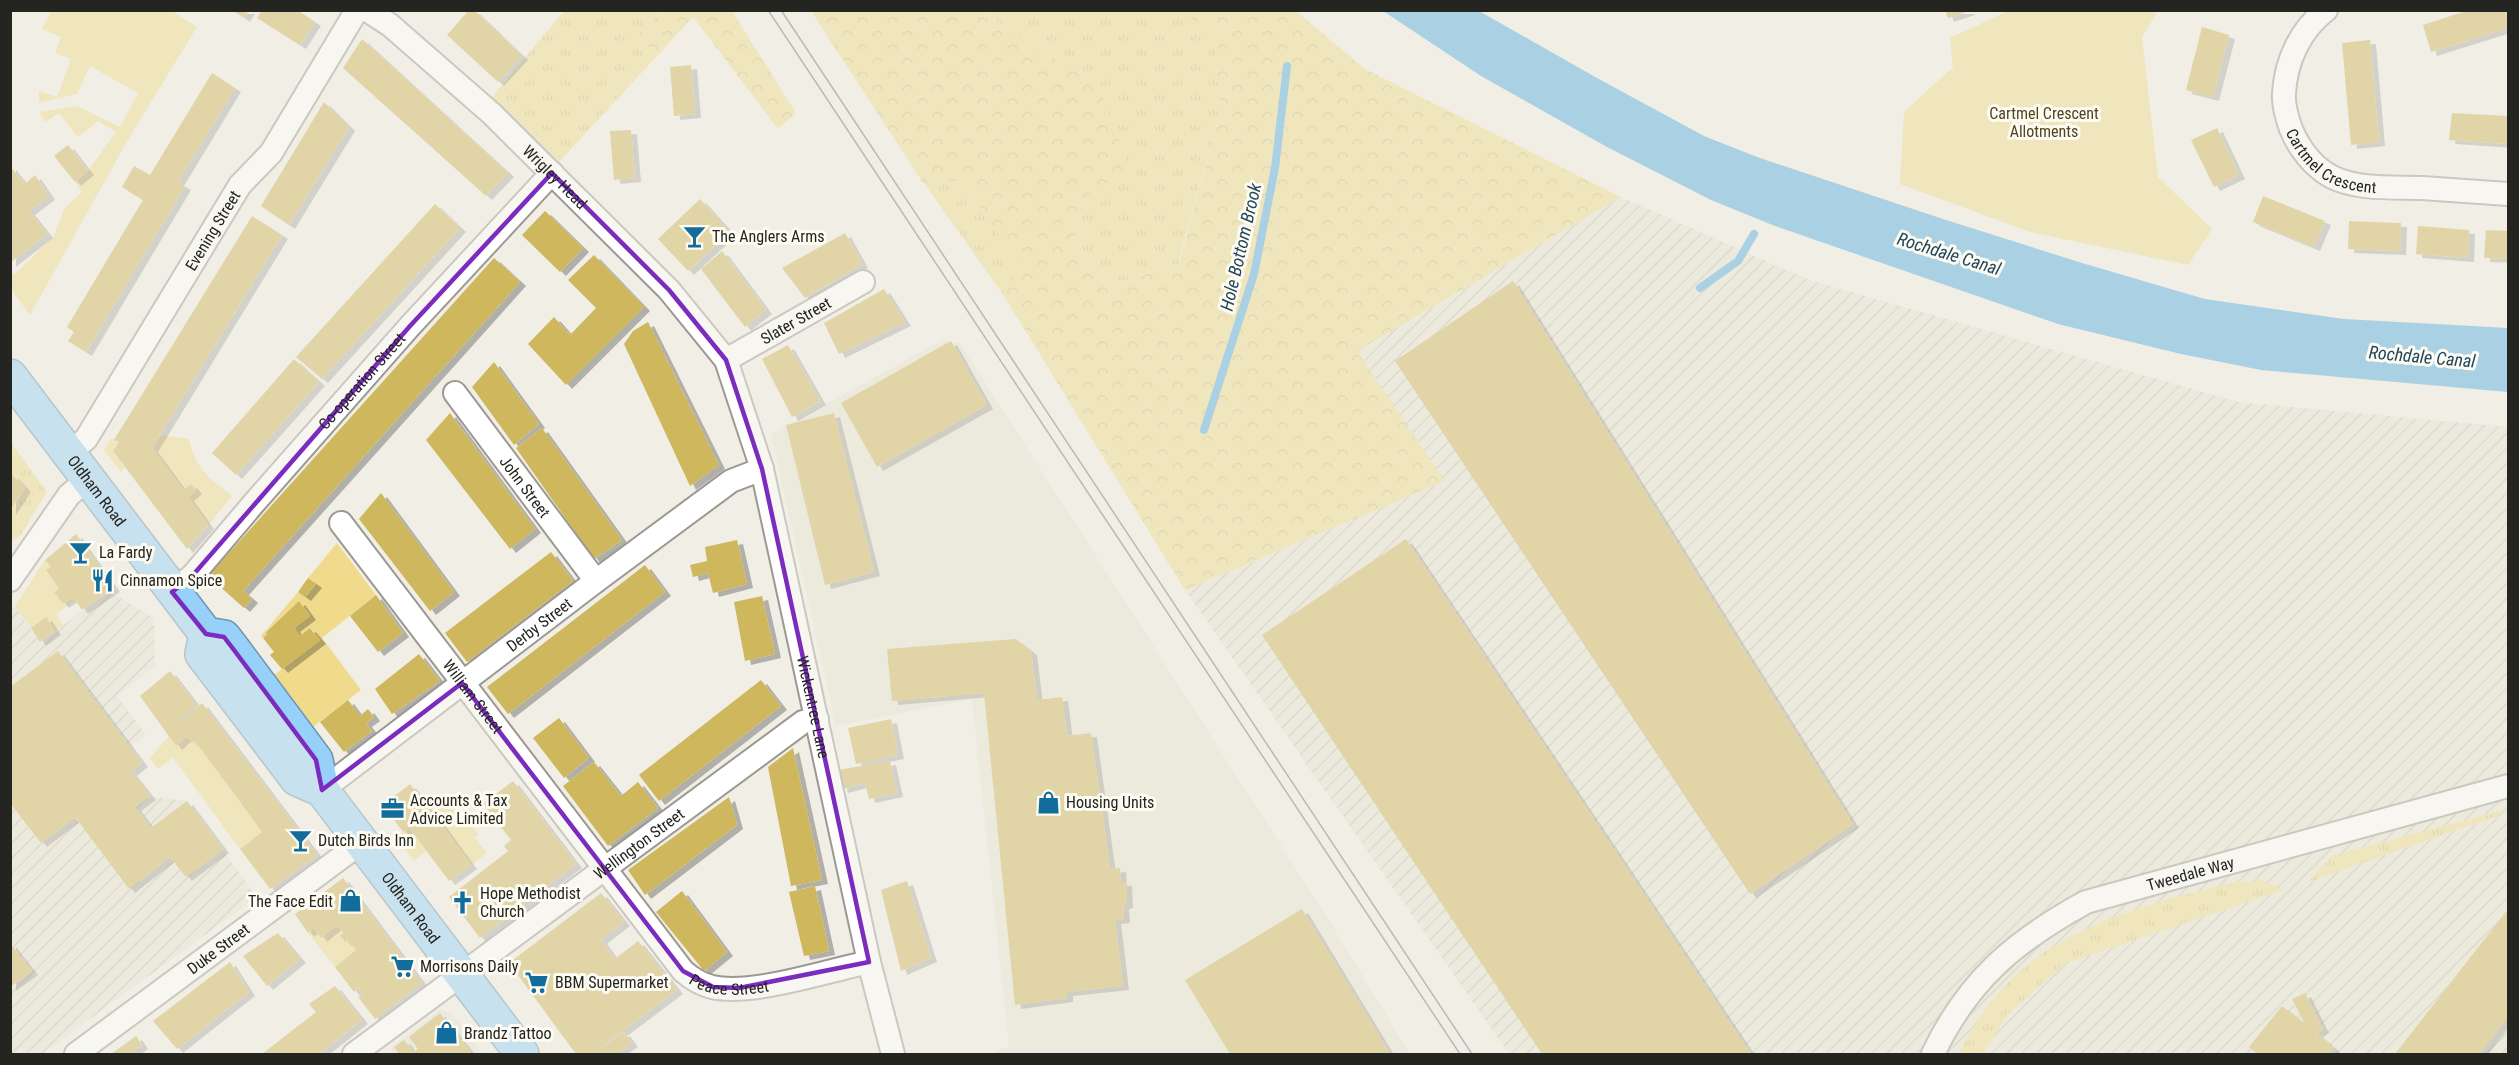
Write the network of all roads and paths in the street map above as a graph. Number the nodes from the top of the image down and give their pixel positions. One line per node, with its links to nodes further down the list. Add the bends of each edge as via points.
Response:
1 (357, 10): 11 (street, Evening Street, via 271,153 240,185 86,439)
2 (367, 10): 4 (street, Wrigley Head)
3 (2326, 10): 6 (street, Cartmel Crescent, via 2297,44 2285,80 2283,100 2288,120 2309,158 2332,177 2358,185)
4 (396, 18): 5 (street, Wrigley Head)
5 (552, 173): 8 (street, Wrigley Head, via 669,290); 16 (street, Co-operation Street, via 410,326 193,576)
6 (2508, 194)
7 (863, 282): 8 (street, Slater Street)
8 (726, 360): 12 (street, Wickentree Lane)
9 (10, 376): 11 (highway, Oldham Road)
10 (455, 393): 15 (street, John Street)
11 (78, 466): 14 (street, Evening Street, via 69,495); 16 (highway, Oldham Road)
12 (762, 469): 15 (street, Derby Street, via 731,481); 18 (street, Wickentree Lane)
13 (341, 523): 17 (street, William Street)
14 (10, 580)
15 (596, 580): 17 (street, Derby Street)
16 (172, 592): 20 (highway, Oldham Road, via 206,634 202,654 297,779)
17 (462, 683): 20 (street, Derby Street); 22 (street, William Street)
18 (817, 719): 22 (street, Wellington Street, via 803,722); 23 (street, Wickentree Lane)
19 (2508, 786): 29 (street, Tweedale Way, via 2086,902 2014,947 1991,969 1954,1013)
20 (322, 790): 21 (highway, Oldham Road)
21 (362, 842): 24 (highway, Oldham Road); 25 (street, Duke Street)
22 (604, 868): 23 (street, Peace Street, via 683,971 697,982 739,988); 24 (street, Wellington Street)
23 (869, 962): 28 (street, Wickentree Lane)
24 (463, 975): 26 (street, Wellington Street); 27 (highway, Oldham Road)
25 (76, 1054)
26 (354, 1054)
27 (522, 1054)
28 (893, 1054)
29 (1933, 1054)

